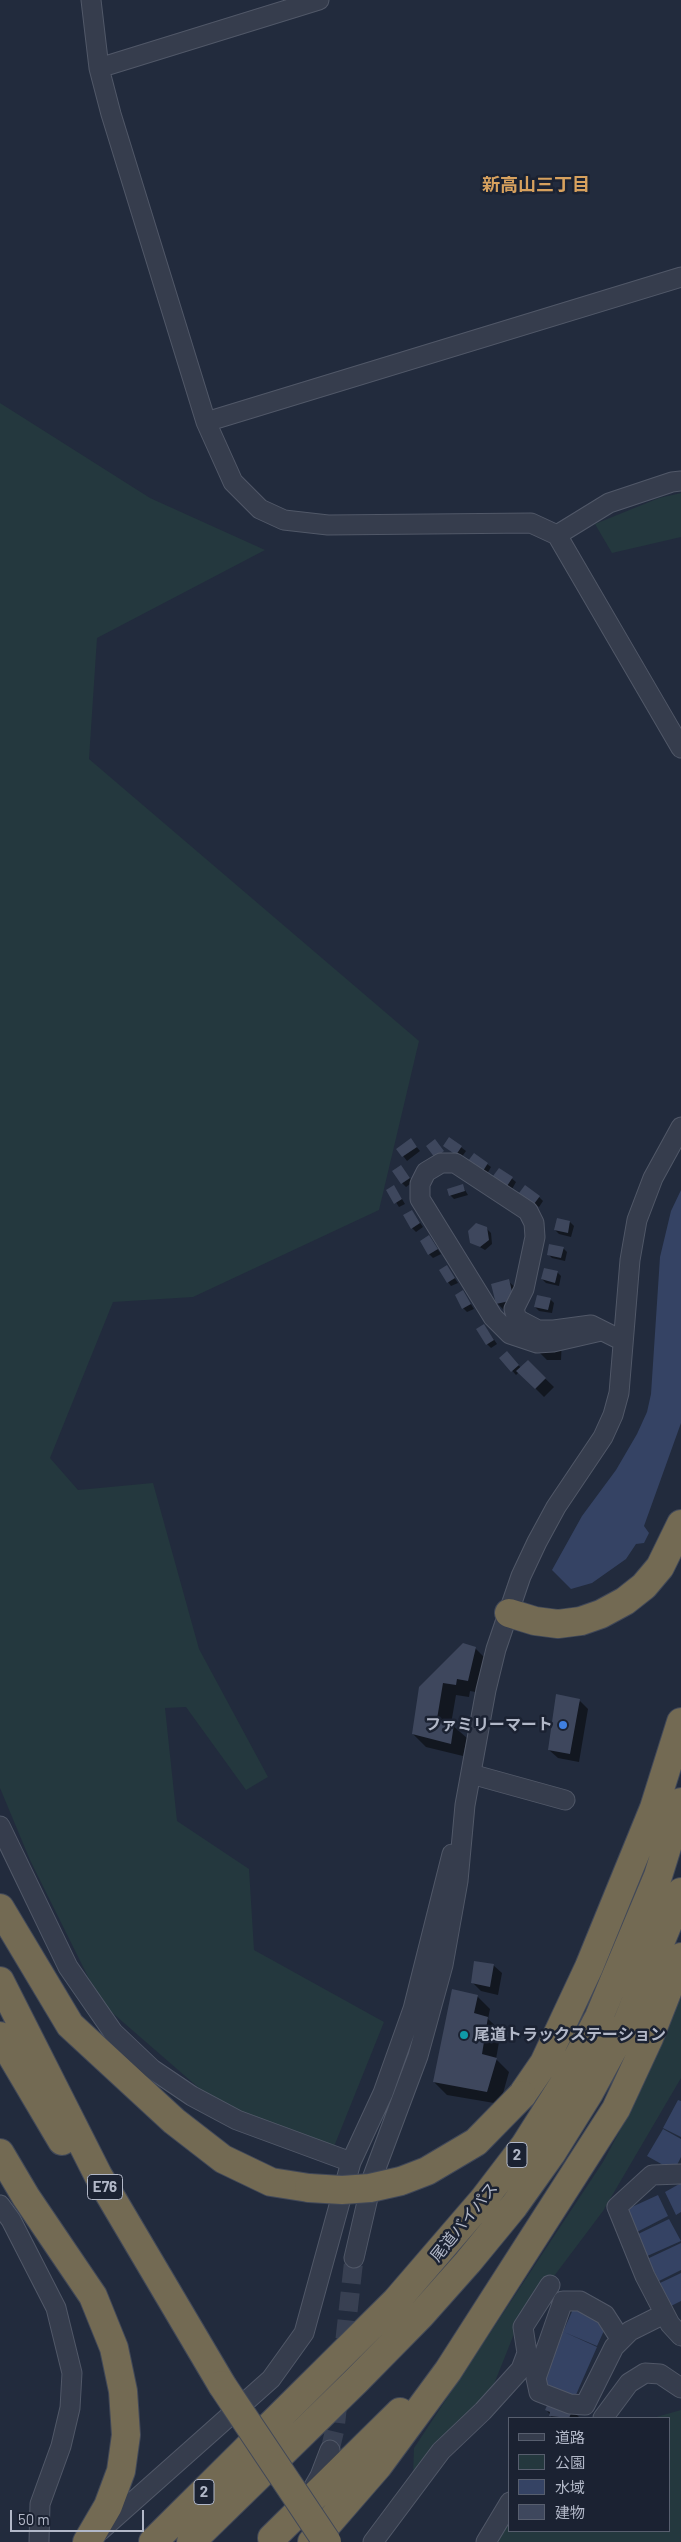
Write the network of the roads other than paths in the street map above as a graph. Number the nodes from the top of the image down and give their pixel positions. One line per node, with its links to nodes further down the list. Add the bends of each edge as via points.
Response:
1 (91, 0): 3 (street)
2 (319, 0): 3 (street)
3 (99, 68): 5 (street)
4 (681, 277): 5 (street)
5 (206, 422): 7 (street, via 233,482 260,508 284,520 328,525 531,523)
6 (681, 481): 7 (street, via 610,503)
7 (557, 535): 8 (street)
8 (681, 748)
9 (681, 1127): 13 (street, via 653,1178 637,1220)
10 (514, 1309): 11 (street); 11 (street, via 524,1288 535,1237 534,1223 528,1211 454,1163 440,1163 426,1172 420,1184 420,1199); 12 (street, via 517,1319 538,1330 591,1325)
11 (489, 1311): 12 (street, via 510,1334 537,1343)
12 (601, 1332): 13 (street)
13 (623, 1340): 15 (street, via 619,1393 613,1415 603,1437 556,1507 537,1542)
14 (681, 1524): 15 (highway, via 660,1567 644,1586 601,1614 558,1624)
15 (509, 1613): 17 (street, via 486,1690)
16 (681, 1722): 23 (highway, bridge, via 654,1808 589,1967 544,2063 522,2095 476,2142 428,2171 401,2181 370,2188 309,2188 271,2182 223,2159 167,2115 70,2025)
17 (471, 1774): 18 (street); 20 (street)
18 (565, 1800)
19 (681, 1802): 45 (highway, 尾道バイパス / 2, via 658,1876 599,2018 563,2085 525,2145 483,2200 396,2301)
20 (465, 1804): 28 (street, via 413,2010 384,2093); 31 (street, via 458,1881 443,1964 415,2065 373,2176)
21 (0, 1826): 28 (street, via 68,1966 113,2032 152,2069 214,2108 272,2135)
22 (681, 1892): 46 (highway, 尾道バイパス / 2, via 627,2023 589,2093 514,2206 420,2316)
23 (0, 1908)
24 (681, 1957): 33 (highway, via 616,2109)
25 (0, 1981): 38 (highway, E76, via 98,2175)
26 (0, 2036): 38 (highway, E76, via 86,2183)
27 (0, 2153): 44 (highway, via 93,2296 114,2348 123,2391 126,2435 121,2471 108,2506)
28 (351, 2162): 44 (street, via 304,2333 271,2379)
29 (681, 2174): 34 (street, via 652,2175 617,2208)
30 (0, 2205): 43 (street, via 56,2308 72,2373 70,2408 62,2446 40,2504)
31 (354, 2258)
32 (550, 2285): 49 (street, via 524,2327 527,2353 521,2369 441,2452)
33 (496, 2298): 42 (highway, via 400,2412); 47 (highway, via 414,2420)
34 (659, 2316): 35 (street); 36 (street)
35 (626, 2336): 35 (street, via 614,2347 585,2405 570,2404 538,2392 536,2378 563,2301 580,2300 605,2315)
36 (681, 2336)
37 (680, 2380): 39 (street, via 644,2373 629,2383)
38 (219, 2388): 47 (highway); 48 (highway, bridge)
39 (604, 2417)
40 (330, 2450): 42 (street, via 307,2498)
41 (508, 2505): 50 (street)
42 (270, 2540)
43 (39, 2542)
44 (87, 2542)
45 (153, 2542)
46 (191, 2542)
47 (314, 2542)
48 (327, 2542)
49 (373, 2542)
50 (486, 2542)

